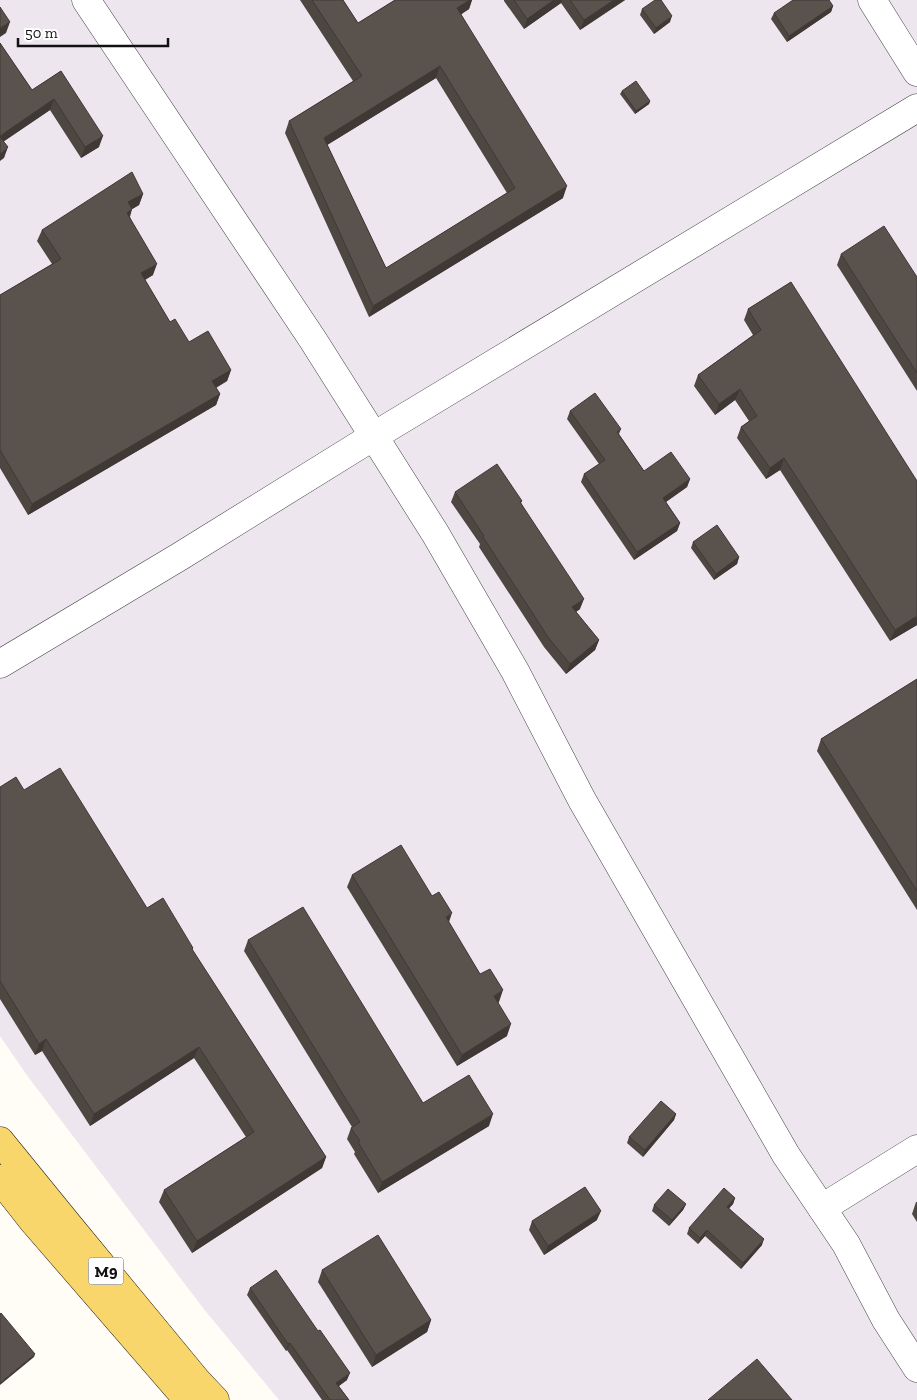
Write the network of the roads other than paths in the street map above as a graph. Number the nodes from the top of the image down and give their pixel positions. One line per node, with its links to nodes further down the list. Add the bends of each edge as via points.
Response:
1 (86, 0): 5 (street)
2 (872, 0): 3 (street)
3 (917, 72)
4 (917, 108): 5 (street)
5 (374, 436): 6 (street); 10 (street, via 514,671 582,800 776,1138)
6 (0, 664)
7 (0, 1141): 13 (main road, M9)
8 (917, 1149): 10 (street)
9 (0, 1179): 12 (main road, M9)
10 (822, 1208): 11 (street)
11 (917, 1368)
12 (188, 1400)
13 (215, 1400)

